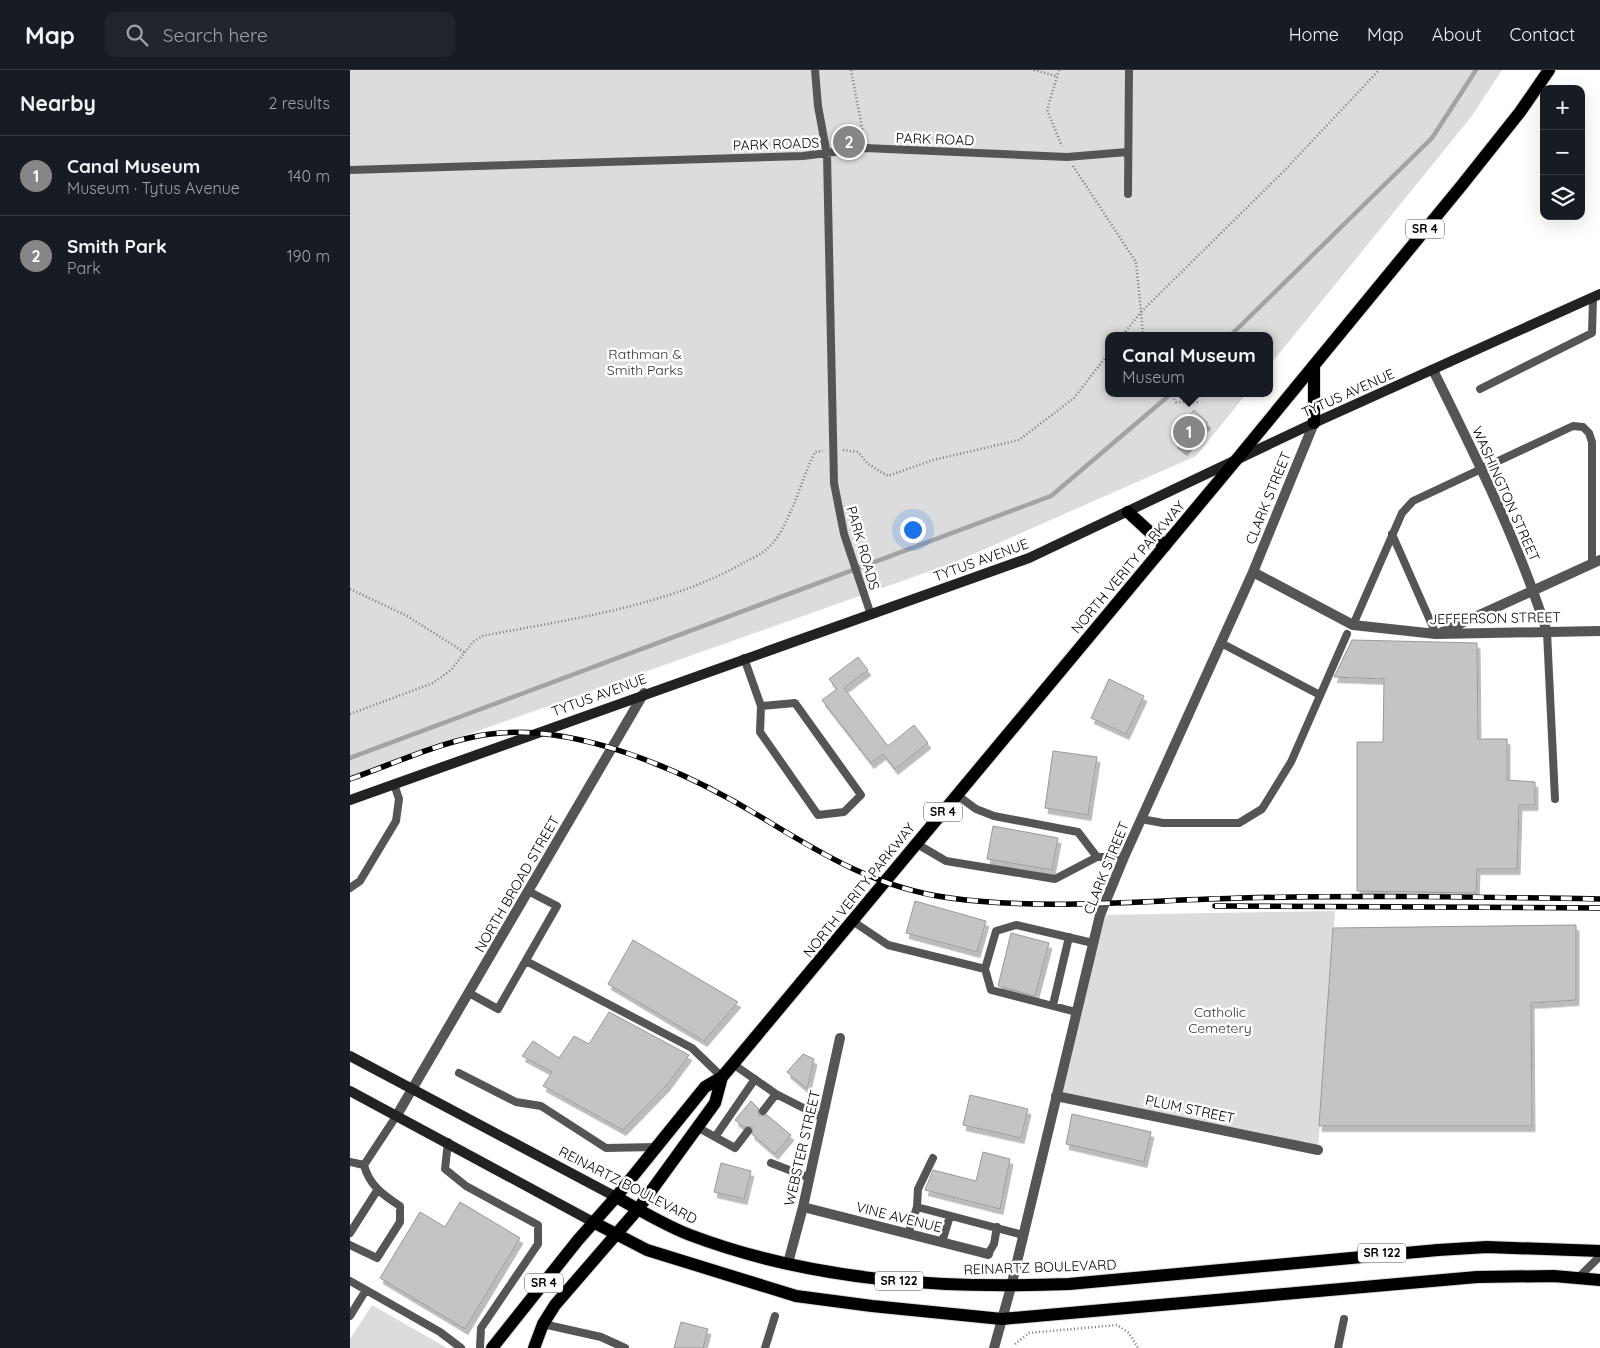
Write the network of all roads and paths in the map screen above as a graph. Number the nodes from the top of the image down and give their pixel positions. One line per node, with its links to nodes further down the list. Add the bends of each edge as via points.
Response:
1 (815, 70): 11 (lane)
2 (851, 70): 9 (path)
3 (1034, 70): 8 (path)
4 (1059, 70): 8 (path)
5 (1129, 70): 10 (lane)
6 (1379, 70): 16 (path, via 1284,171)
7 (1549, 70): 20 (main road, NORTH VERITY PARKWAY / SR 4, via 1520,112)
8 (1056, 76): 12 (path, via 1046,110)
9 (865, 140)
10 (1127, 152): 12 (lane, PARK ROAD); 14 (lane)
11 (827, 155): 12 (lane, PARK ROAD, via 865,148); 13 (lane, PARK ROADS); 38 (lane, PARK ROADS, via 834,484 844,534)
12 (1067, 157): 16 (path, via 1136,262)
13 (350, 170)
14 (1128, 194)
15 (1596, 296): 21 (street, TYTUS AVENUE); 22 (lane, via 1592,333)
16 (1141, 312): 17 (path); 18 (path)
17 (1125, 332)
18 (1143, 332)
19 (1105, 358): 27 (path, via 1074,398 1019,440 933,460 888,476 868,464 858,452)
20 (1314, 365): 25 (main road); 29 (main road, NORTH VERITY PARKWAY / SR 4)
21 (1433, 370): 25 (street, TYTUS AVENUE); 30 (street, WASHINGTON STREET)
22 (1480, 389)
23 (1173, 397): 24 (path, via 1176,402)
24 (1199, 402)
25 (1314, 423): 29 (street, TYTUS AVENUE); 35 (street, CLARK STREET)
26 (1596, 441): 30 (lane, via 1583,427 1573,426); 34 (lane)
27 (842, 449)
28 (823, 451): 44 (path, via 815,452 790,515 766,549 716,578 630,606 482,636)
29 (1237, 459): 31 (street, TYTUS AVENUE); 33 (main road, NORTH VERITY PARKWAY / SR 4)
30 (1482, 470): 32 (lane, via 1413,501 1402,513); 37 (street, WASHINGTON STREET)
31 (1128, 512): 33 (main road); 38 (street, TYTUS AVENUE, via 1029,558)
32 (1392, 534): 39 (lane); 42 (lane)
33 (1164, 546): 51 (main road, NORTH VERITY PARKWAY / SR 4)
34 (1596, 561): 37 (street)
35 (1254, 572): 39 (street, JEFFERSON STREET); 43 (street, CLARK STREET)
36 (350, 589): 44 (path, via 407,616)
37 (1534, 590): 41 (street, WASHINGTON STREET); 42 (street)
38 (870, 615): 45 (street, TYTUS AVENUE)
39 (1350, 630): 42 (street, JEFFERSON STREET); 47 (lane)
40 (1600, 631): 41 (street, JEFFERSON STREET)
41 (1547, 632): 42 (street, JEFFERSON STREET); 52 (lane)
42 (1436, 634)
43 (1221, 643): 47 (lane); 54 (street, CLARK STREET)
44 (464, 652): 49 (path, via 451,670 433,684)
45 (744, 658): 46 (street, TYTUS AVENUE); 48 (lane)
46 (644, 694): 50 (street, TYTUS AVENUE); 59 (street, NORTH BROAD STREET)
47 (1320, 696): 54 (lane, via 1291,762 1262,809 1239,823)
48 (761, 706): 48 (lane, via 760,732 818,815 844,812 861,795 795,703)
49 (350, 714)
50 (394, 784): 53 (street, TYTUS AVENUE); 58 (lane, via 399,799 396,821 360,881)
51 (957, 796): 55 (main road, NORTH VERITY PARKWAY / SR 4); 56 (lane, via 994,816 1078,832)
52 (1555, 799)
53 (350, 800)
54 (1141, 820): 57 (street, CLARK STREET)
55 (917, 844): 56 (lane, via 946,861 1055,879); 60 (main road, NORTH VERITY PARKWAY / SR 4)
56 (1097, 857): 57 (lane)
57 (1124, 857): 62 (street, CLARK STREET, via 1100,915)
58 (350, 888)
59 (528, 891): 63 (lane, via 557,906); 65 (street, NORTH BROAD STREET)
60 (854, 922): 64 (lane, via 888,945); 70 (main road, NORTH VERITY PARKWAY / SR 4)
61 (1069, 937): 62 (lane); 64 (lane, via 1016,925 996,931); 66 (lane)
62 (1093, 943): 67 (street, CLARK STREET)
63 (526, 961): 65 (lane, via 498,1009); 72 (lane, via 692,1048)
64 (985, 969): 66 (lane, via 992,990)
65 (469, 993): 74 (street, NORTH BROAD STREET)
66 (1053, 1005): 67 (lane)
67 (1076, 1012): 77 (street, CLARK STREET)
68 (840, 1038): 80 (street, WEBSTER STREET)
69 (350, 1056): 74 (street, REINARTZ BOULEVARD / SR 122)
70 (734, 1064): 72 (main road, NORTH VERITY PARKWAY / SR 4); 73 (lane)
71 (459, 1073): 85 (lane, via 516,1102 541,1106 606,1148)
72 (722, 1077): 81 (main road, NORTH VERITY PARKWAY / SR 4, via 715,1103); 85 (main road, NORTH VERITY PARKWAY / SR 4, via 705,1087)
73 (755, 1079): 76 (lane); 83 (lane)
74 (414, 1088): 79 (street, NORTH BROAD STREET); 93 (street, REINARTZ BOULEVARD / SR 122)
75 (350, 1091): 79 (street)
76 (776, 1094): 78 (lane); 80 (lane)
77 (1056, 1096): 86 (street, PLUM STREET); 103 (street, CLARK STREET)
78 (763, 1111)
79 (397, 1115): 84 (street); 90 (lane)
80 (823, 1118): 91 (street, WEBSTER STREET)
81 (697, 1127): 83 (lane); 96 (main road, NORTH VERITY PARKWAY / SR 4)
82 (748, 1131): 83 (lane, via 746,1140 736,1148)
83 (715, 1137)
84 (448, 1142): 98 (street); 122 (lane, via 445,1169 466,1186 538,1225 538,1244 480,1328)
85 (656, 1147): 93 (main road, NORTH VERITY PARKWAY / SR 4)
86 (1318, 1150)
87 (933, 1158): 95 (lane, via 918,1189)
88 (771, 1163): 91 (lane)
89 (350, 1164): 90 (lane)
90 (364, 1165): 92 (lane, via 367,1177)
91 (810, 1178): 94 (street, WEBSTER STREET)
92 (378, 1189): 100 (lane); 105 (lane, via 400,1206 400,1222 377,1258)
93 (616, 1197): 96 (main road, REINARTZ BOULEVARD / SR 122); 98 (main road, SR 4)
94 (803, 1207): 102 (street, VINE AVENUE); 109 (street, WEBSTER STREET)
95 (917, 1207): 97 (lane); 102 (lane)
96 (638, 1209): 101 (main road, NORTH VERITY PARKWAY / SR 4); 109 (main road, REINARTZ BOULEVARD / SR 122, via 690,1235)
97 (950, 1216): 99 (lane); 104 (lane)
98 (593, 1222): 101 (main road); 123 (main road, SR 4)
99 (997, 1228): 103 (lane); 107 (lane)
100 (350, 1233)
101 (615, 1234): 117 (main road, via 647,1250 796,1296); 119 (main road, SR 4)
102 (908, 1234): 104 (street, VINE AVENUE)
103 (1023, 1235): 113 (street, CLARK STREET)
104 (942, 1242): 107 (street, VINE AVENUE)
105 (350, 1245)
106 (1600, 1250): 113 (main road, REINARTZ BOULEVARD / SR 122, via 1488,1247 1394,1252 1185,1274)
107 (988, 1254)
108 (1600, 1256): 110 (lane)
109 (788, 1264): 113 (main road, REINARTZ BOULEVARD / SR 122, via 936,1285)
110 (1579, 1277): 111 (main road); 117 (main road, via 1477,1277)
111 (1600, 1280)
112 (350, 1281): 114 (lane)
113 (1011, 1286): 117 (street, CLARK STREET)
114 (366, 1290): 115 (lane); 121 (lane)
115 (350, 1316)
116 (775, 1316): 126 (lane)
117 (1002, 1319): 127 (street, CLARK STREET)
118 (1344, 1319): 129 (lane)
119 (543, 1324): 124 (main road, SR 4); 125 (lane, via 601,1337)
120 (1015, 1344): 128 (path, via 1029,1333 1117,1325 1129,1333)
121 (462, 1348)
122 (480, 1348)
123 (492, 1348)
124 (534, 1348)
125 (625, 1348)
126 (765, 1348)
127 (994, 1348)
128 (1138, 1348)
129 (1338, 1348)

